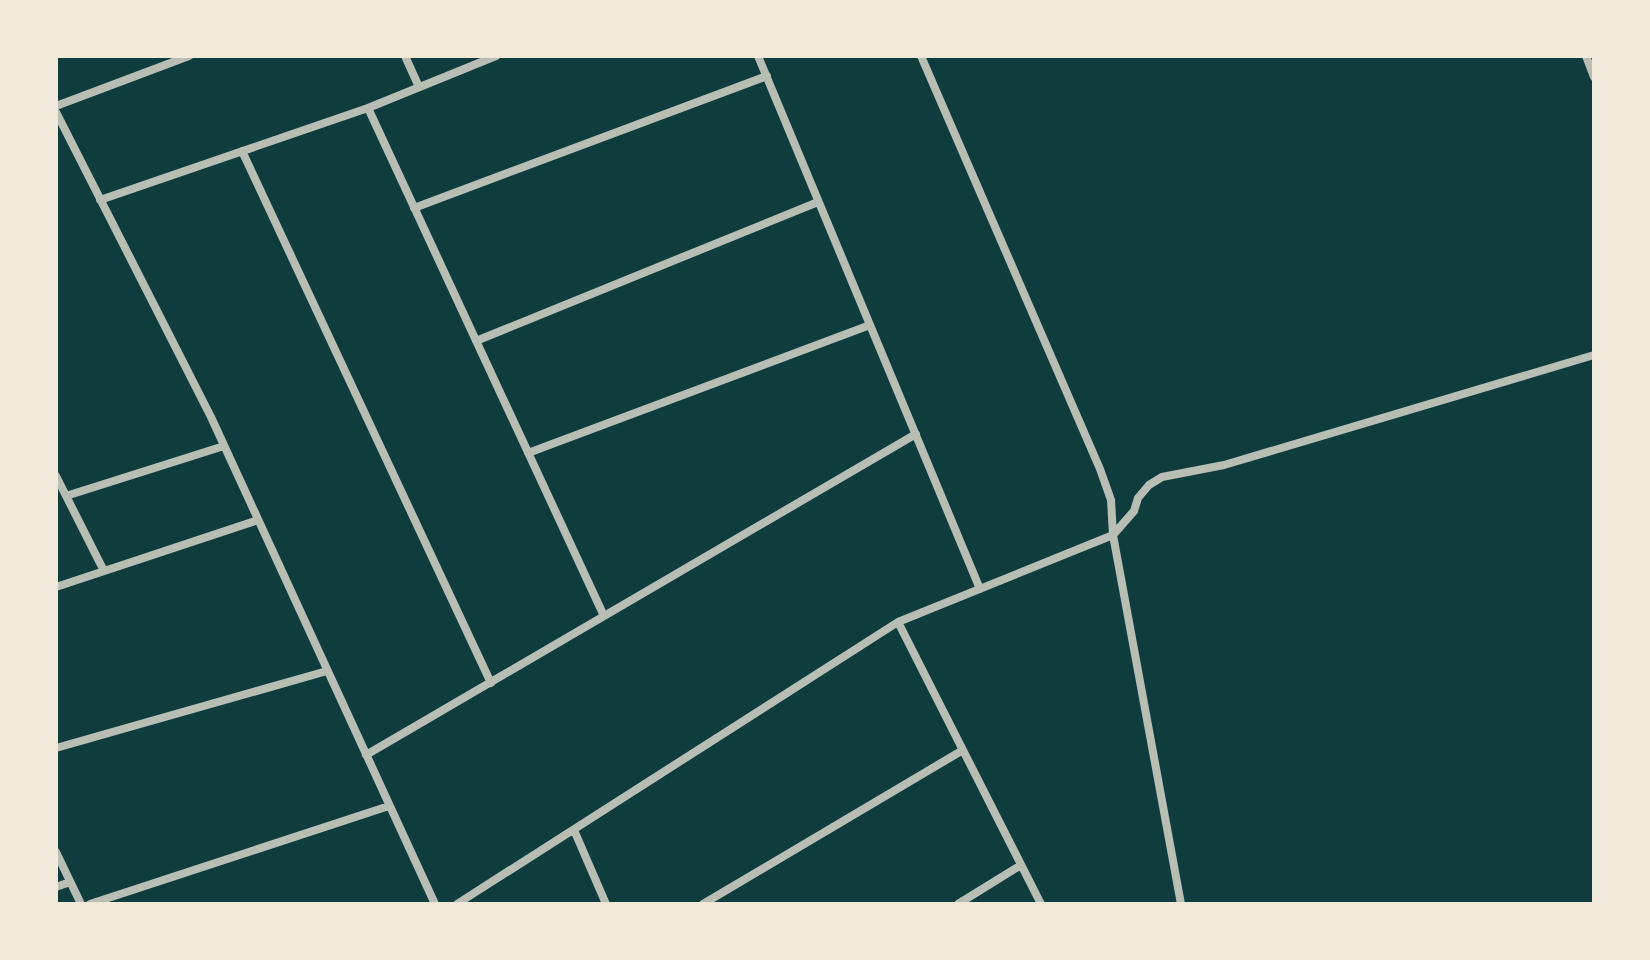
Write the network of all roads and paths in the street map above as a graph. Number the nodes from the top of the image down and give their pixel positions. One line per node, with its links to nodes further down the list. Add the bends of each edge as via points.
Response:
1 (189, 56): 11 (street)
2 (405, 56): 9 (street)
3 (496, 56): 9 (street)
4 (758, 56): 7 (street)
5 (921, 56): 25 (street, via 1100,469 1111,500)
6 (1586, 56): 8 (street)
7 (767, 76): 14 (street); 15 (street)
8 (1594, 77)
9 (419, 87): 10 (street)
10 (368, 108): 12 (street); 15 (street)
11 (56, 109): 13 (street)
12 (242, 151): 13 (street); 32 (street)
13 (100, 200): 20 (street)
14 (818, 202): 16 (street); 17 (street)
15 (414, 208): 17 (street)
16 (870, 325): 19 (street); 21 (street)
17 (476, 341): 21 (street)
18 (1594, 355): 25 (street, via 1224,465 1162,477 1138,498)
19 (916, 434): 28 (street); 29 (street)
20 (224, 446): 23 (street); 24 (street)
21 (528, 453): 29 (street)
22 (56, 476): 23 (street)
23 (66, 496): 26 (street)
24 (258, 520): 26 (street); 31 (street)
25 (1113, 535): 28 (street); 50 (street)
26 (104, 571): 27 (street)
27 (56, 587)
28 (980, 589): 30 (street)
29 (604, 616): 32 (street)
30 (898, 622): 34 (street); 37 (street)
31 (327, 671): 33 (street); 35 (street)
32 (491, 683): 35 (street)
33 (56, 748)
34 (963, 750): 39 (street); 47 (street)
35 (366, 755): 36 (street)
36 (389, 806): 43 (street); 44 (street)
37 (574, 830): 45 (street); 46 (street)
38 (56, 852): 40 (street)
39 (1021, 865): 48 (street); 49 (street)
40 (70, 882): 41 (street); 42 (street)
41 (56, 887)
42 (81, 904)
43 (90, 904)
44 (435, 904)
45 (457, 904)
46 (606, 904)
47 (703, 904)
48 (958, 904)
49 (1041, 904)
50 (1181, 904)

